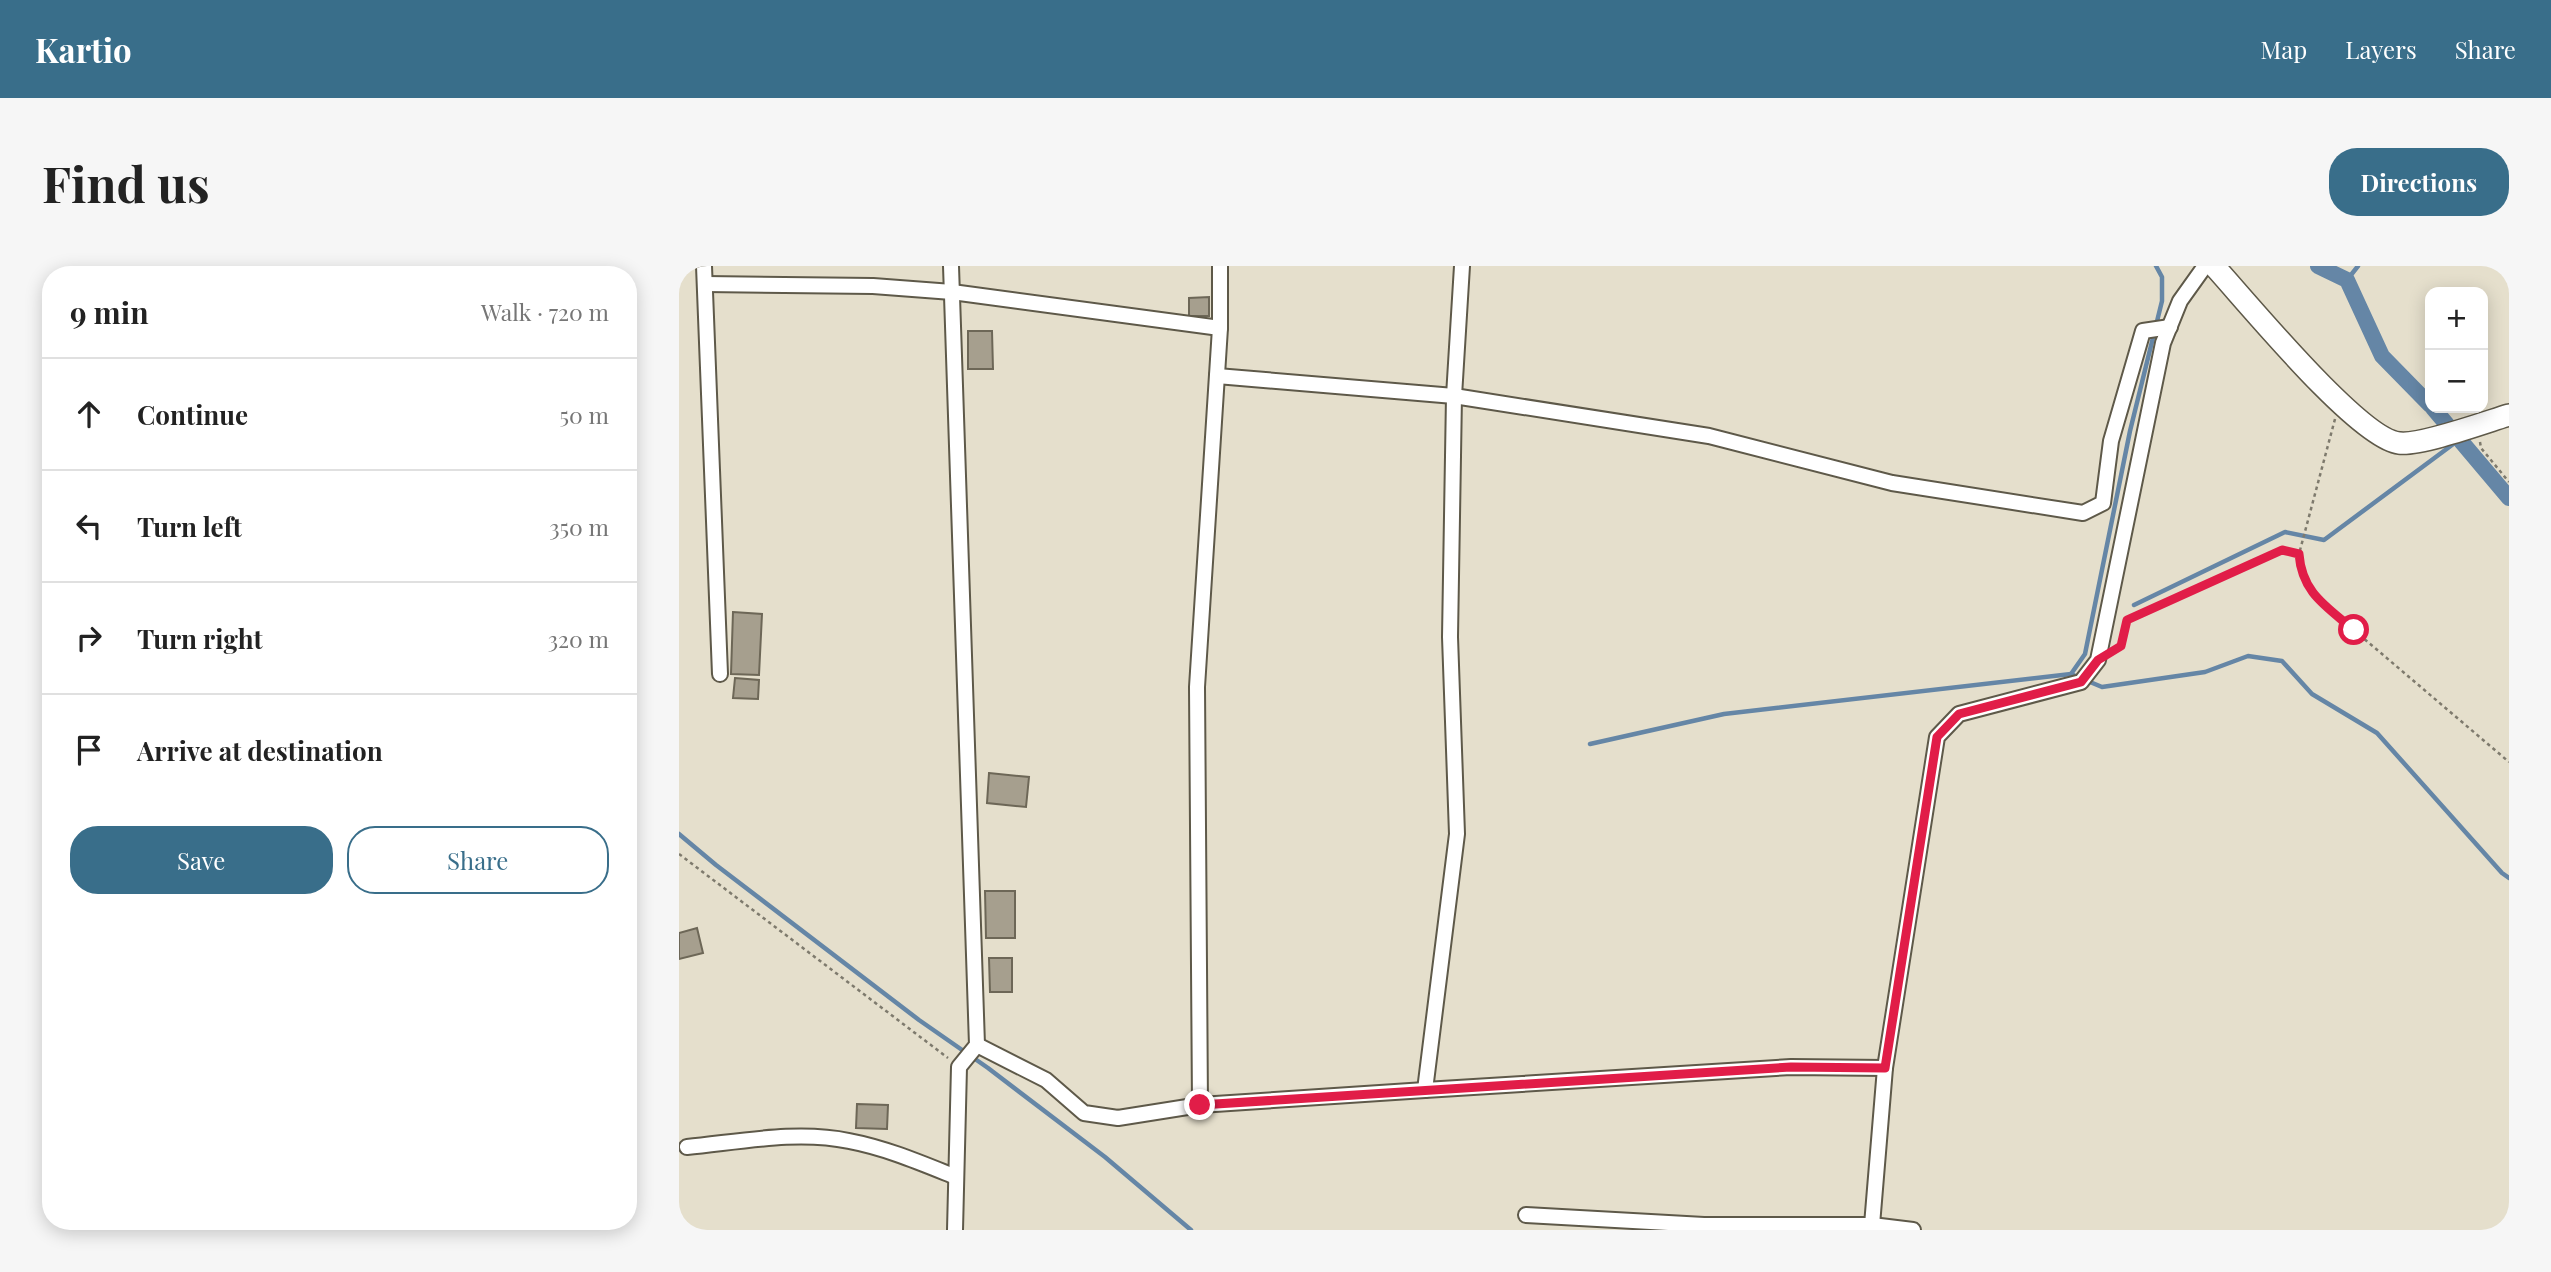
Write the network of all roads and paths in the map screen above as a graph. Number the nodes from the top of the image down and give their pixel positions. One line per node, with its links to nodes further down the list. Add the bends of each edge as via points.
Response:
1 (704, 266): 7 (street)
2 (951, 266): 8 (street)
3 (1220, 266): 10 (street)
4 (1462, 266): 12 (street)
5 (2205, 266): 9 (street, via 2180,301)
6 (2214, 266): 13 (street)
7 (705, 284): 8 (street); 19 (street)
8 (952, 292): 10 (street); 22 (street)
9 (2170, 327): 12 (street, via 2143,331 2111,441 2103,503 2083,513 1892,483 1709,436); 18 (street)
10 (1220, 328): 11 (street)
11 (1217, 376): 12 (street); 26 (street, via 1197,687)
12 (1454, 396): 25 (street, via 1450,637 1457,834)
13 (2339, 403): 15 (street, via 2376,433 2399,443); 17 (path)
14 (2509, 415): 15 (street)
15 (2476, 425): 16 (path, via 2481,448)
16 (2509, 482)
17 (2299, 554): 18 (path, via 2282,550 2127,620 2121,646); 20 (path, via 2300,572 2315,597)
18 (2098, 660): 24 (street, via 2081,682 1959,714 1937,737)
19 (720, 674)
20 (2509, 762)
21 (679, 854): 23 (path)
22 (977, 1045): 23 (street); 26 (street, via 1046,1080 1084,1113 1118,1118)
23 (959, 1067): 28 (street)
24 (1885, 1068): 25 (street, via 1791,1067); 30 (street)
25 (1425, 1090): 26 (street)
26 (1200, 1105)
27 (687, 1147): 28 (street, via 793,1137 846,1140 898,1153)
28 (956, 1177): 31 (street)
29 (1526, 1215): 30 (street, via 1704,1225)
30 (1872, 1225): 32 (street)
31 (955, 1230)
32 (1913, 1230)

